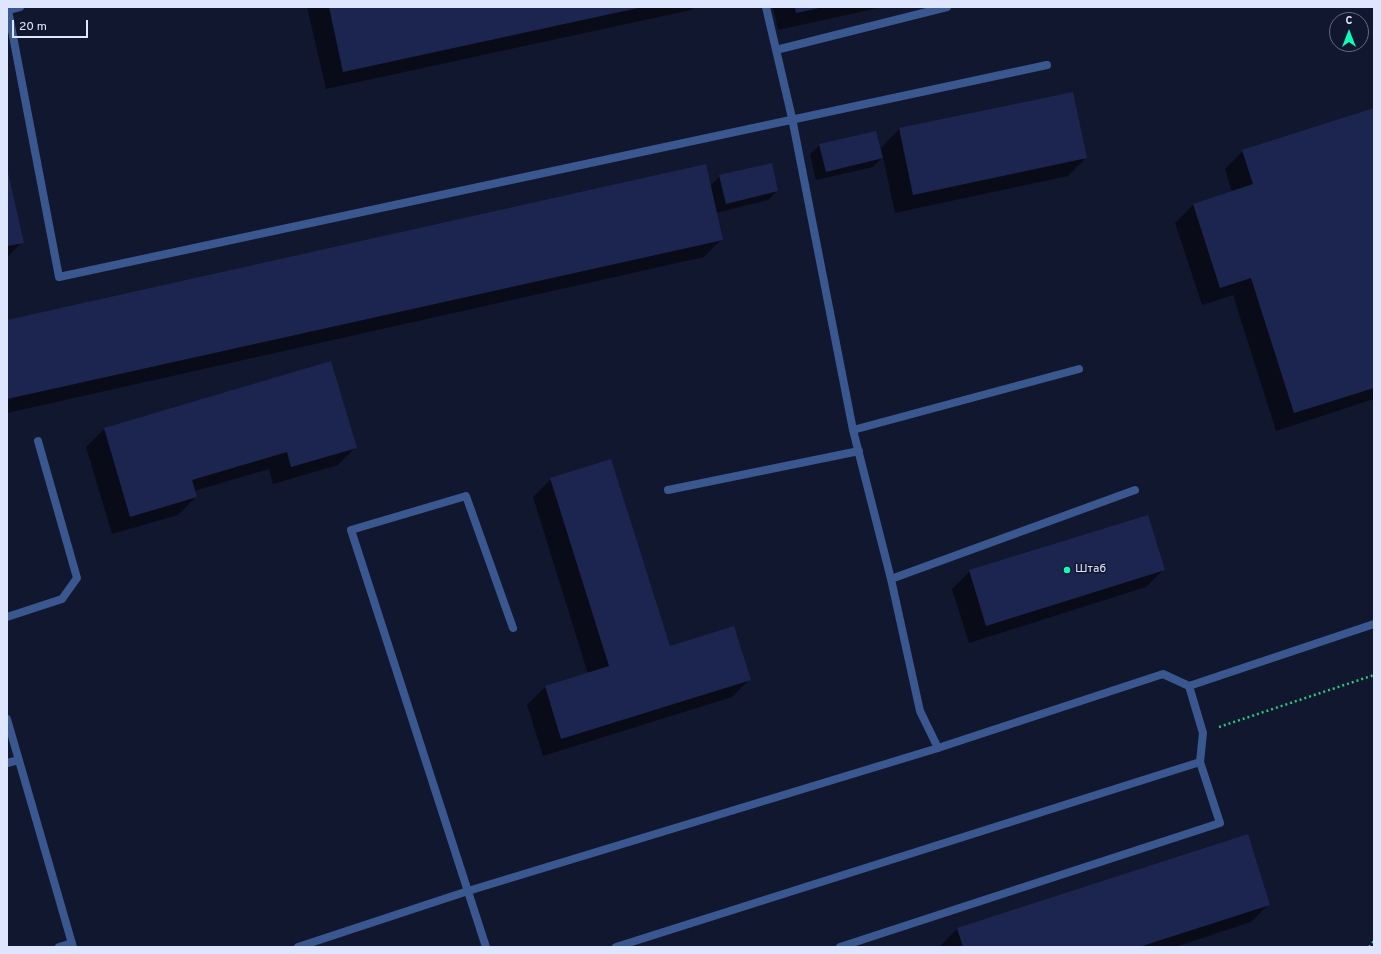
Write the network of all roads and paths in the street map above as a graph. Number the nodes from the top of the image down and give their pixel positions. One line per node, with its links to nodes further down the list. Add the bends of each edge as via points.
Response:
1 (20, 7): 6 (street, via 8,10 59,277)
2 (766, 7): 4 (street)
3 (947, 7): 4 (street)
4 (776, 50): 6 (street)
5 (1047, 65): 6 (street)
6 (792, 118): 8 (street)
7 (1079, 368): 8 (street)
8 (853, 430): 10 (street)
9 (38, 441): 14 (street, via 76,578 62,599)
10 (859, 450): 11 (street); 13 (street)
11 (668, 490)
12 (1135, 490): 13 (street)
13 (891, 580): 21 (street, via 920,711)
14 (7, 617)
15 (1374, 624): 18 (street)
16 (513, 628): 25 (street, via 466,496 351,530)
17 (1374, 674): 20 (path)
18 (1189, 686): 20 (street); 21 (street, via 1163,674)
19 (7, 719): 22 (street)
20 (1203, 733): 23 (street)
21 (938, 748): 25 (street)
22 (19, 760): 24 (street); 27 (street)
23 (1200, 762): 31 (street); 32 (street, via 1220,823)
24 (7, 763)
25 (468, 892): 29 (street); 30 (street)
26 (1374, 941): 33 (path)
27 (73, 945): 28 (street)
28 (59, 947)
29 (298, 947)
30 (486, 947)
31 (616, 947)
32 (840, 947)
33 (1370, 947)

